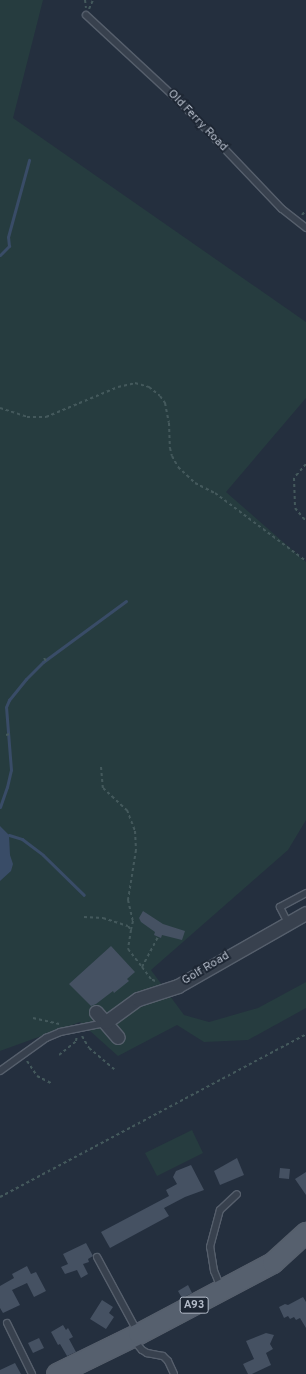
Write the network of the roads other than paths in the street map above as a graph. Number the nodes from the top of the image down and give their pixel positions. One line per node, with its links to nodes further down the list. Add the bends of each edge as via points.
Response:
1 (86, 15): 2 (lane, Old Ferry Road, via 179,101 282,209)
2 (306, 228)
3 (306, 893): 5 (lane, via 280,907)
4 (306, 913): 5 (street, Golf Road)
5 (288, 923): 7 (street, Golf Road, via 178,986 138,999)
6 (96, 1012): 7 (street)
7 (106, 1022): 8 (street); 9 (lane, via 60,1032 46,1038)
8 (118, 1037)
9 (0, 1071)
10 (237, 1194): 13 (lane, via 220,1210 210,1247 214,1271)
11 (306, 1233): 13 (main road, A93, via 273,1263)
12 (97, 1256): 15 (lane)
13 (222, 1290): 15 (main road, A93)
14 (7, 1323): 16 (lane)
15 (136, 1336): 17 (main road, A93); 18 (lane, via 142,1350 163,1356)
16 (32, 1374)
17 (57, 1374)
18 (174, 1374)

